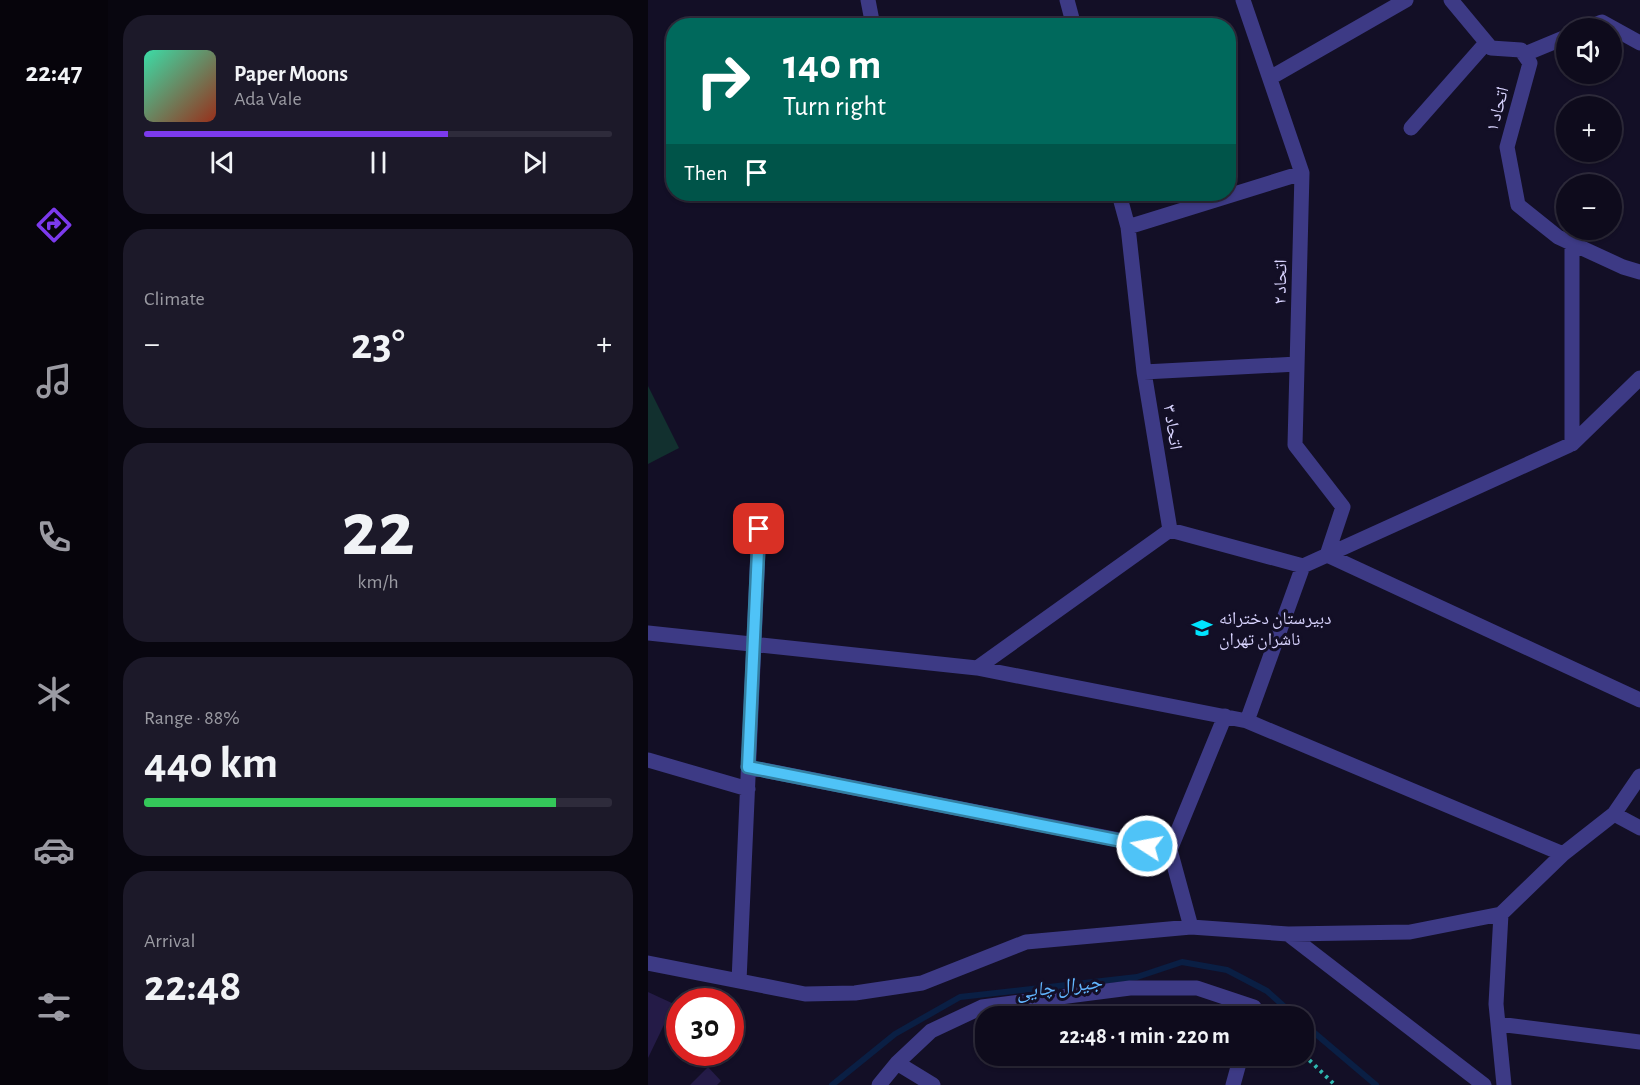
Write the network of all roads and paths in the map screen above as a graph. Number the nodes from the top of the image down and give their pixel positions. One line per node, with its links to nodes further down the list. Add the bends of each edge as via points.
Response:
1 (868, 0): 6 (street)
2 (1067, 0): 7 (street)
3 (1243, 0): 13 (street, اتحاد ۲)
4 (1406, 0): 13 (street)
5 (1451, 0): 10 (street)
6 (871, 18)
7 (1072, 18)
8 (1622, 33): 11 (street)
9 (1556, 41): 12 (street)
10 (1486, 43): 12 (street, via 1491,48 1521,50); 14 (street)
11 (1640, 43)
12 (1525, 54): 20 (street, اتحاد ۱, via 1530,63 1507,147 1518,205 1558,237)
13 (1270, 78): 15 (street, اتحاد ۲)
14 (1411, 128)
15 (1302, 173): 16 (street); 22 (street, اتحاد ۲)
16 (1236, 193)
17 (1121, 201): 19 (street, اتحاد ۳)
18 (1212, 201): 19 (street)
19 (1128, 227): 23 (street, اتحاد ۳)
20 (1572, 243): 21 (street, اتحاد ۱); 25 (street)
21 (1640, 272)
22 (1297, 364): 23 (street); 28 (street, اتحاد ۲, via 1295,445 1343,507)
23 (1144, 372): 27 (street, اتحاد ۳)
24 (1640, 378): 25 (street)
25 (1572, 444): 28 (street)
26 (759, 529): 31 (street)
27 (1170, 530): 29 (street); 32 (street)
28 (1327, 555): 29 (street); 33 (street)
29 (1303, 566): 35 (street)
30 (648, 633): 31 (street)
31 (753, 644): 32 (street); 37 (street)
32 (977, 668): 34 (street)
33 (1640, 700)
34 (1226, 717): 35 (street); 42 (street)
35 (1247, 721): 43 (street)
36 (648, 760): 39 (street)
37 (748, 767): 39 (street); 42 (street)
38 (1640, 776): 40 (street)
39 (748, 789): 48 (street)
40 (1614, 814): 41 (street); 43 (street)
41 (1640, 828)
42 (1170, 850): 45 (street)
43 (1563, 854): 44 (street)
44 (1501, 914): 46 (street, via 1410,932); 52 (street)
45 (1191, 927): 46 (street); 48 (street, via 1026,942 922,983 855,993 805,994)
46 (1288, 934): 61 (street)
47 (648, 963): 48 (street)
48 (740, 981)
49 (990, 1006): 50 (street, via 1130,988 1197,988)
50 (1239, 1006)
51 (975, 1010): 54 (street, via 932,1030)
52 (1498, 1024): 53 (street); 62 (street)
53 (1640, 1042)
54 (897, 1063): 57 (street); 58 (street)
55 (1314, 1065): 60 (path)
56 (1238, 1066): 59 (street)
57 (879, 1085)
58 (933, 1085)
59 (1233, 1085)
60 (1335, 1085)
61 (1484, 1085)
62 (1504, 1085)

